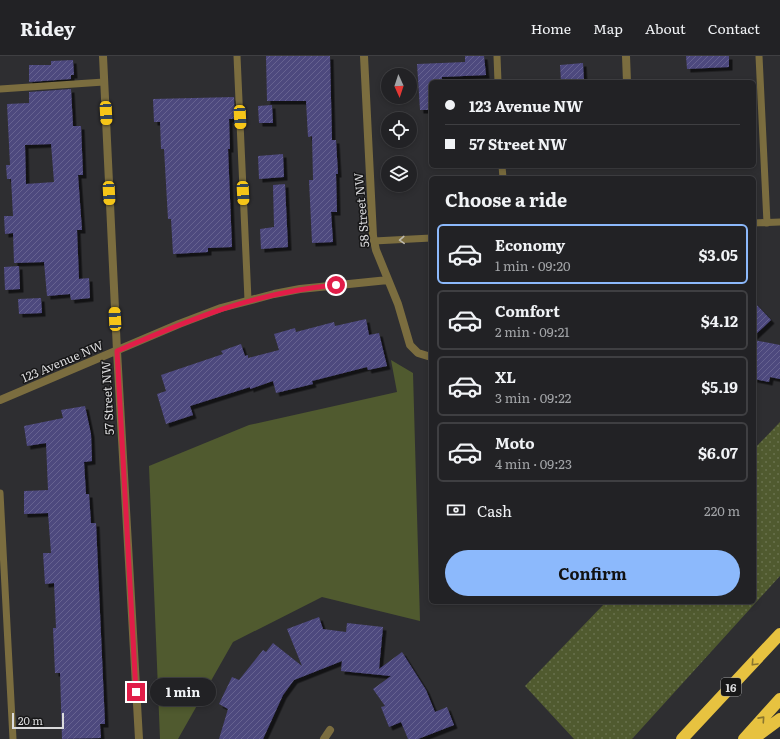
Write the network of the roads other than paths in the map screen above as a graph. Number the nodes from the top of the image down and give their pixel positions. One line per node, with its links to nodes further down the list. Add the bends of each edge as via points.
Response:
1 (103, 56): 9 (street, 57 Street NW)
2 (236, 56): 17 (lane)
3 (364, 56): 15 (street, 58 Street NW)
4 (497, 56): 7 (lane)
5 (626, 56): 8 (street)
6 (759, 56): 13 (lane)
7 (498, 80)
8 (628, 80)
9 (104, 82): 10 (lane); 18 (street, 57 Street NW)
10 (0, 89)
11 (780, 222): 13 (lane)
12 (756, 223): 13 (lane)
13 (767, 223)
14 (429, 238): 15 (lane, one-way to 15)
15 (374, 241): 16 (street, 58 Street NW)
16 (388, 280): 17 (street, 123 Avenue NW, via 300,289); 19 (street, 58 Street NW, via 410,345 418,353)
17 (248, 300): 18 (street, 123 Avenue NW, via 192,319)
18 (117, 351): 20 (street, 123 Avenue NW); 27 (street, 57 Street NW)
19 (429, 356)
20 (0, 400)
21 (0, 493): 26 (lane)
22 (780, 634): 29 (highway, 16, one-way to 29)
23 (780, 699): 30 (highway, one-way to 23)
24 (780, 719): 31 (highway)
25 (330, 730): 28 (street)
26 (13, 739)
27 (139, 739)
28 (324, 739)
29 (682, 739)
30 (744, 739)
31 (753, 739)

